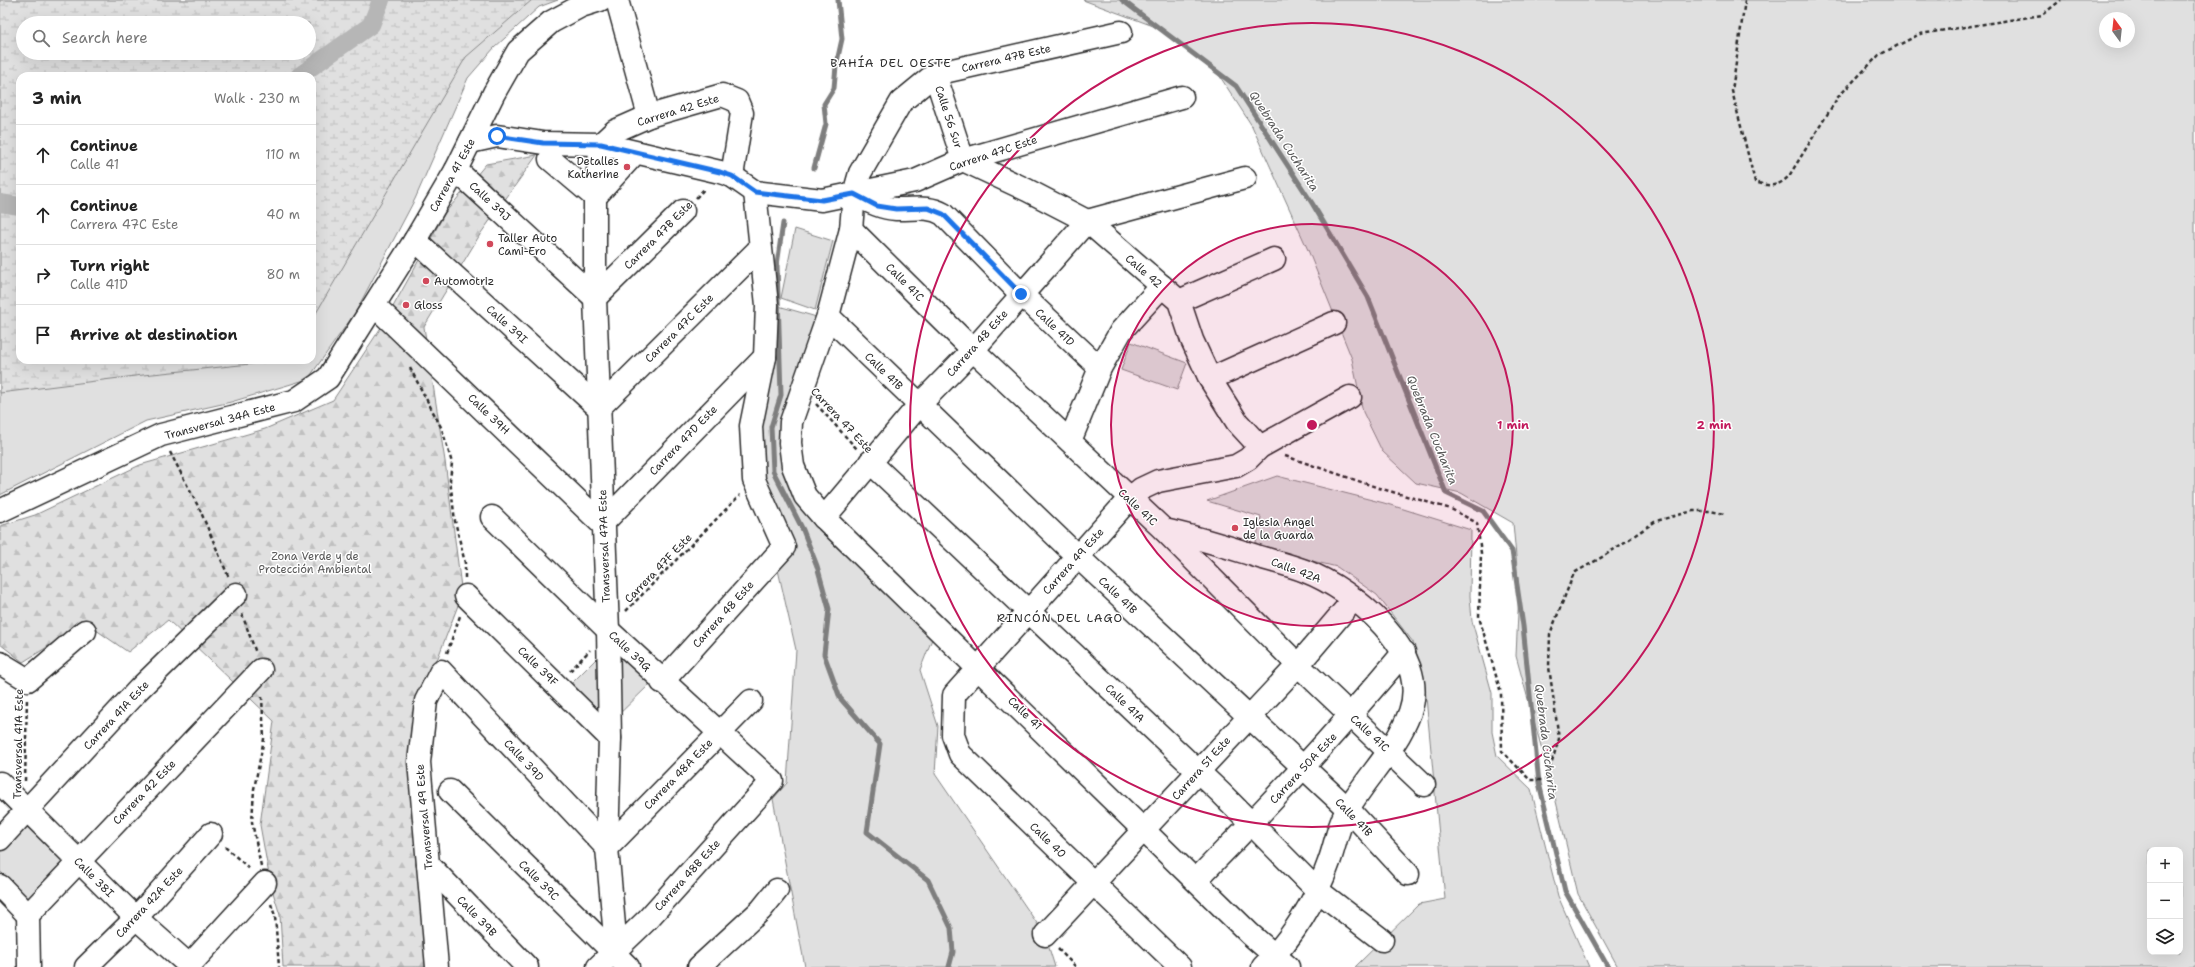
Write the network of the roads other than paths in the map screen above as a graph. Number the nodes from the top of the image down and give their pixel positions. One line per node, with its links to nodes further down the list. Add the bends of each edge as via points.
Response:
1 (600, 0): 7 (street, Carrera 41 Este, via 581,6 552,22 518,50)
2 (617, 0): 6 (street)
3 (1120, 32): 4 (street, Carrera 47B Este)
4 (935, 74): 11 (street, Calle 56 Sur); 16 (street, Carrera 47B Este, via 901,102 860,173)
5 (1182, 97): 11 (street, Carrera 47C Este)
6 (649, 116): 8 (street, Carrera 42 Este, via 615,131); 13 (street, Carrera 42 Este, via 722,95 737,101 742,113)
7 (470, 142): 8 (street, via 497,136 543,143); 12 (street, Carrera 41 Este)
8 (601, 144): 9 (street); 17 (street, Transversal 47A Este)
9 (635, 153): 13 (street); 17 (street)
10 (550, 159): 17 (street)
11 (963, 160): 16 (street, Carrera 47C Este, via 915,181); 19 (street, Calle 42)
12 (456, 170): 21 (street, Carrera 41 Este); 26 (street, Calle 39J)
13 (726, 174): 15 (street)
14 (1245, 178): 19 (street)
15 (755, 192): 16 (street, Carrera 47C Este, via 822,200); 22 (street)
16 (854, 194): 20 (street); 25 (street, Calle 41D, via 877,206 896,209 928,208 943,214)
17 (595, 197): 26 (street, Transversal 47A Este)
18 (683, 211): 26 (street, Carrera 47B Este)
19 (1087, 221): 24 (street, Calle 42); 25 (street, Carrera 48 Este)
20 (851, 230): 29 (street); 31 (street, Calle 41C)
21 (415, 240): 28 (street, Carrera 41 Este); 38 (street, Calle 39I)
22 (759, 249): 32 (street, via 766,305); 38 (street, Carrera 47C Este)
23 (1274, 259): 27 (street)
24 (1162, 286): 27 (street, Calle 42); 33 (street, via 1121,331)
25 (1021, 294): 31 (street, Carrera 48 Este); 33 (street, Calle 41D)
26 (594, 298): 38 (street, Transversal 47A Este)
27 (1178, 301): 35 (street, Calle 42)
28 (375, 306): 34 (street, Carrera 41 Este); 46 (street, Calle 39H)
29 (828, 316): 37 (street, Calle 41B); 45 (street, Calle 41, via 791,422 790,443 793,466 805,496)
30 (1334, 323): 35 (street)
31 (973, 350): 37 (street, Carrera 48 Este); 39 (street, Calle 41C)
32 (765, 357): 46 (street, Carrera 47D Este); 61 (street, Carrera 48 Este, via 751,426 754,480 784,547)
33 (1100, 368): 39 (street)
34 (328, 378): 43 (street, Transversal 34A Este, via 294,401 162,435)
35 (1210, 379): 40 (street, Calle 42, via 1237,422)
36 (1350, 397): 40 (street, Carrera 49 Este)
37 (919, 406): 41 (street, Carrera 48 Este); 48 (street, Calle 41B)
38 (599, 408): 46 (street, Transversal 47A Este)
39 (1070, 441): 42 (street, Calle 41C)
40 (1260, 447): 42 (street, Carrera 49 Este, via 1236,466 1158,481)
41 (870, 462): 45 (street, Carrera 48 Este); 52 (street, Calle 41A)
42 (1129, 498): 47 (street, Calle 41C); 48 (street, Carrera 49 Este)
43 (0, 511)
44 (492, 517): 54 (street, Calle 39G)
45 (824, 518): 58 (street, Calle 41)
46 (602, 524): 54 (street, Transversal 47A Este)
47 (1164, 530): 51 (street, Calle 42A, via 1185,534 1305,571); 57 (street, Calle 41C)
48 (1077, 556): 52 (street, Carrera 49 Este); 64 (street, Calle 41B)
49 (236, 594): 75 (street, Carrera 41A Este, via 139,689)
50 (466, 596): 67 (street, Calle 39F)
51 (1354, 599): 55 (street, Calle 42A, via 1379,620); 57 (street, Carrera 51 Este)
52 (1029, 611): 58 (street, Carrera 49 Este); 70 (street, Calle 41A)
53 (85, 630): 56 (street, via 28,680)
54 (608, 630): 61 (street, Calle 39G); 67 (street, Transversal 47A Este)
55 (1404, 652): 65 (street, Carrera 50A Este); 68 (street, Calle 42A, via 1414,680 1410,711)
56 (0, 664)
57 (1298, 665): 64 (street, Carrera 51 Este); 65 (street, Calle 41C)
58 (978, 668): 62 (street, Carrera 49 Este); 78 (street, Calle 41)
59 (261, 670): 82 (street, Carrera 42 Este)
60 (441, 671): 81 (street, Calle 39D); 83 (street, Transversal 49 Este, via 426,701 419,762)
61 (662, 682): 66 (street, Calle 39G)
62 (954, 695): 87 (street, Calle 40, via 953,735 960,754)
63 (751, 701): 66 (street, Carrera 48A Este)
64 (1248, 716): 69 (street, Calle 41B); 70 (street, Carrera 51 Este)
65 (1351, 716): 68 (street, Calle 41C); 69 (street, Carrera 50A Este)
66 (719, 731): 71 (street, Calle 39G); 81 (street, Carrera 48A Este)
67 (610, 738): 81 (street, Transversal 47A Este)
68 (1390, 751): 73 (street, Calle 41C); 76 (street, Calle 42A)
69 (1304, 768): 76 (street, Calle 41B); 77 (street, Carrera 50A Este)
70 (1198, 772): 77 (street, Calle 41A); 78 (street, Carrera 51 Este)
71 (772, 781): 95 (street, Carrera 48B Este, via 652,914)
72 (0, 783): 75 (street, Calle 38I)
73 (1424, 785)
74 (450, 791): 95 (street, Calle 39C)
75 (26, 809): 80 (street, Carrera 41A Este); 82 (street, Calle 38I)
76 (1348, 809): 84 (street, Calle 41B); 90 (street, Calle 42A, via 1338,827 1330,862)
77 (1251, 824): 85 (street, Carrera 50A Este); 90 (street, Calle 41A)
78 (1145, 830): 85 (street, Calle 41); 87 (street, Carrera 51 Este)
79 (211, 834): 92 (street, Carrera 42A Este)
80 (0, 839)
81 (607, 848): 95 (street, Transversal 47A Este)
82 (78, 860): 91 (street, Carrera 42 Este); 92 (street, Calle 38I)
83 (428, 864): 100 (street, Transversal 49 Este); 101 (street, Calle 39B)
84 (1408, 874)
85 (1196, 880): 96 (street, Calle 41)
86 (265, 883): 97 (street)
87 (1093, 883): 93 (street, Carrera 51 Este); 104 (street, Calle 40)
88 (0, 886): 91 (street)
89 (777, 890): 103 (street, via 761,910)
90 (1317, 890): 94 (street, Calle 41A); 96 (street, Calle 42A)
91 (28, 915): 98 (street)
92 (136, 918): 97 (street, Calle 38I); 99 (street, Carrera 42A Este)
93 (1045, 935)
94 (1382, 940)
95 (609, 956): 102 (street, Calle 39C)
96 (1275, 963)
97 (189, 966)
98 (29, 967)
99 (86, 967)
100 (437, 967)
101 (527, 967)
102 (628, 967)
103 (699, 967)
104 (1180, 967)

